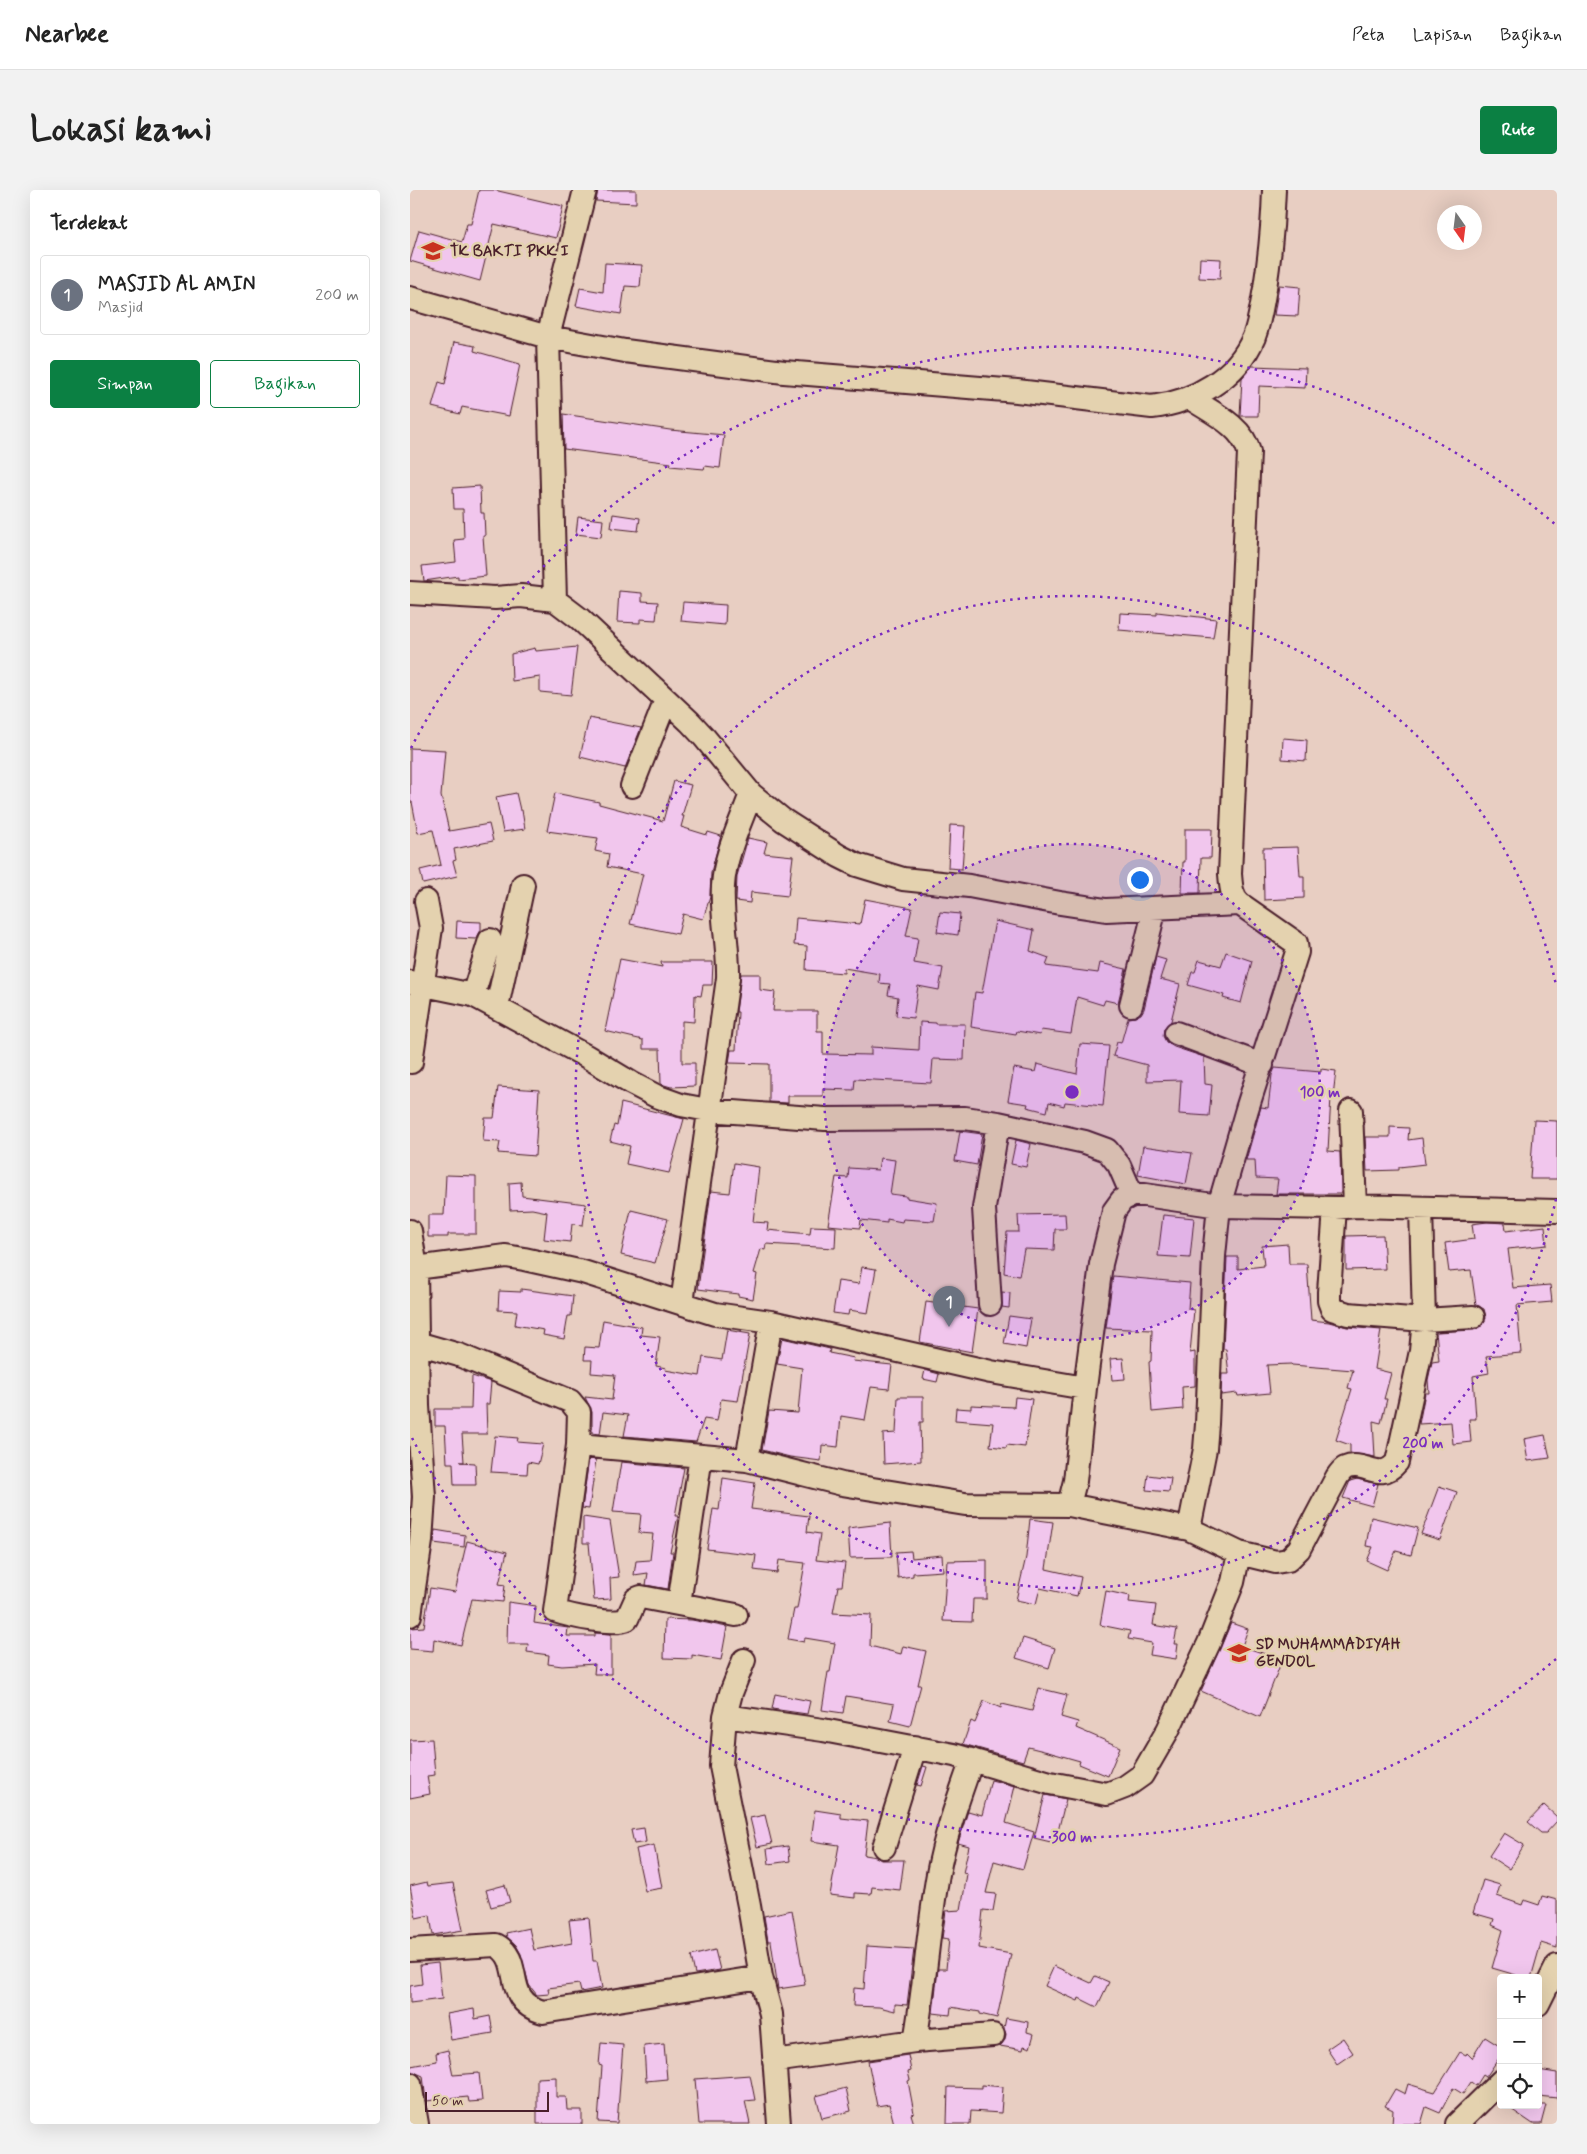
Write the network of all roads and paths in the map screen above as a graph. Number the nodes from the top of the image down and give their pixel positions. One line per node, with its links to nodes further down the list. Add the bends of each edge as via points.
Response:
1 (585, 190): 4 (street)
2 (1274, 190): 5 (street, via 1272,243 1254,337 1228,372 1212,387)
3 (410, 298): 4 (street)
4 (548, 337): 5 (street, via 625,351 784,372 1018,391 1152,406 1170,405); 7 (street)
5 (1190, 398): 13 (street, via 1241,433 1249,452 1230,874 1234,895)
6 (410, 593): 7 (street)
7 (555, 600): 8 (street, via 580,619)
8 (666, 700): 9 (street); 10 (street, via 704,737)
9 (632, 786)
10 (751, 794): 14 (street, via 783,820 840,856 857,865 903,879 969,886 1106,910); 23 (street, via 724,872 728,978)
11 (523, 885): 19 (street)
12 (426, 901): 16 (street, via 431,928)
13 (1240, 904): 14 (street); 22 (street, via 1296,944 1297,952)
14 (1155, 908): 18 (street)
15 (490, 940): 17 (street)
16 (416, 983): 17 (street); 21 (street)
17 (474, 995): 19 (street)
18 (1131, 1005)
19 (497, 1007): 23 (street, via 656,1096)
20 (1176, 1033): 22 (street)
21 (411, 1062)
22 (1262, 1065): 27 (street)
23 (708, 1110): 25 (street, via 849,1120 965,1118); 33 (street)
24 (1352, 1111): 28 (street)
25 (998, 1123): 26 (street, via 1107,1150 1119,1164); 34 (street, via 984,1208)
26 (1132, 1195): 27 (street); 39 (street, via 1122,1200 1114,1211 1103,1255)
27 (1219, 1206): 28 (street); 45 (street, via 1205,1449)
28 (1345, 1207): 29 (street); 36 (street, via 1329,1292 1332,1309 1348,1314)
29 (1421, 1208): 30 (street); 36 (street)
30 (1557, 1211)
31 (410, 1231): 32 (street)
32 (416, 1268): 33 (street, via 506,1256 583,1272); 38 (street)
33 (682, 1303): 37 (street, via 715,1314)
34 (990, 1304)
35 (1473, 1317): 36 (street)
36 (1424, 1320): 46 (street, via 1421,1351 1397,1462 1383,1472 1345,1468 1337,1477 1299,1549 1288,1560 1276,1562)
37 (771, 1322): 39 (street, via 991,1372); 43 (street)
38 (417, 1343): 40 (street); 41 (street, via 459,1355 570,1401 579,1412)
39 (1085, 1388): 44 (street, via 1075,1481)
40 (414, 1407): 48 (street, via 424,1497)
41 (578, 1445): 42 (street); 47 (street, via 555,1611 618,1622 627,1619 639,1598)
42 (701, 1456): 43 (street); 47 (street)
43 (747, 1460): 44 (street, via 842,1484 965,1504)
44 (1069, 1505): 45 (street)
45 (1189, 1529): 46 (street)
46 (1240, 1553): 53 (street, via 1233,1582 1209,1643 1168,1730 1142,1775 1107,1794 1050,1783)
47 (679, 1604): 49 (street)
48 (410, 1615)
49 (736, 1615)
50 (744, 1660): 51 (street)
51 (725, 1716): 52 (street); 57 (street, via 721,1766)
52 (915, 1748): 53 (street); 54 (street)
53 (972, 1760): 60 (street, via 944,1843)
54 (884, 1847)
55 (410, 1950): 57 (street, via 496,1945 509,1955 523,2002 531,2009 543,2012)
56 (1557, 1966): 58 (street)
57 (761, 1977): 61 (street, via 771,2014)
58 (1542, 1996)
59 (993, 2035): 60 (street)
60 (915, 2041): 61 (street)
61 (774, 2061): 65 (street)
62 (410, 2084): 64 (street)
63 (1497, 2085): 66 (street)
64 (417, 2124)
65 (779, 2124)
66 (1457, 2124)

